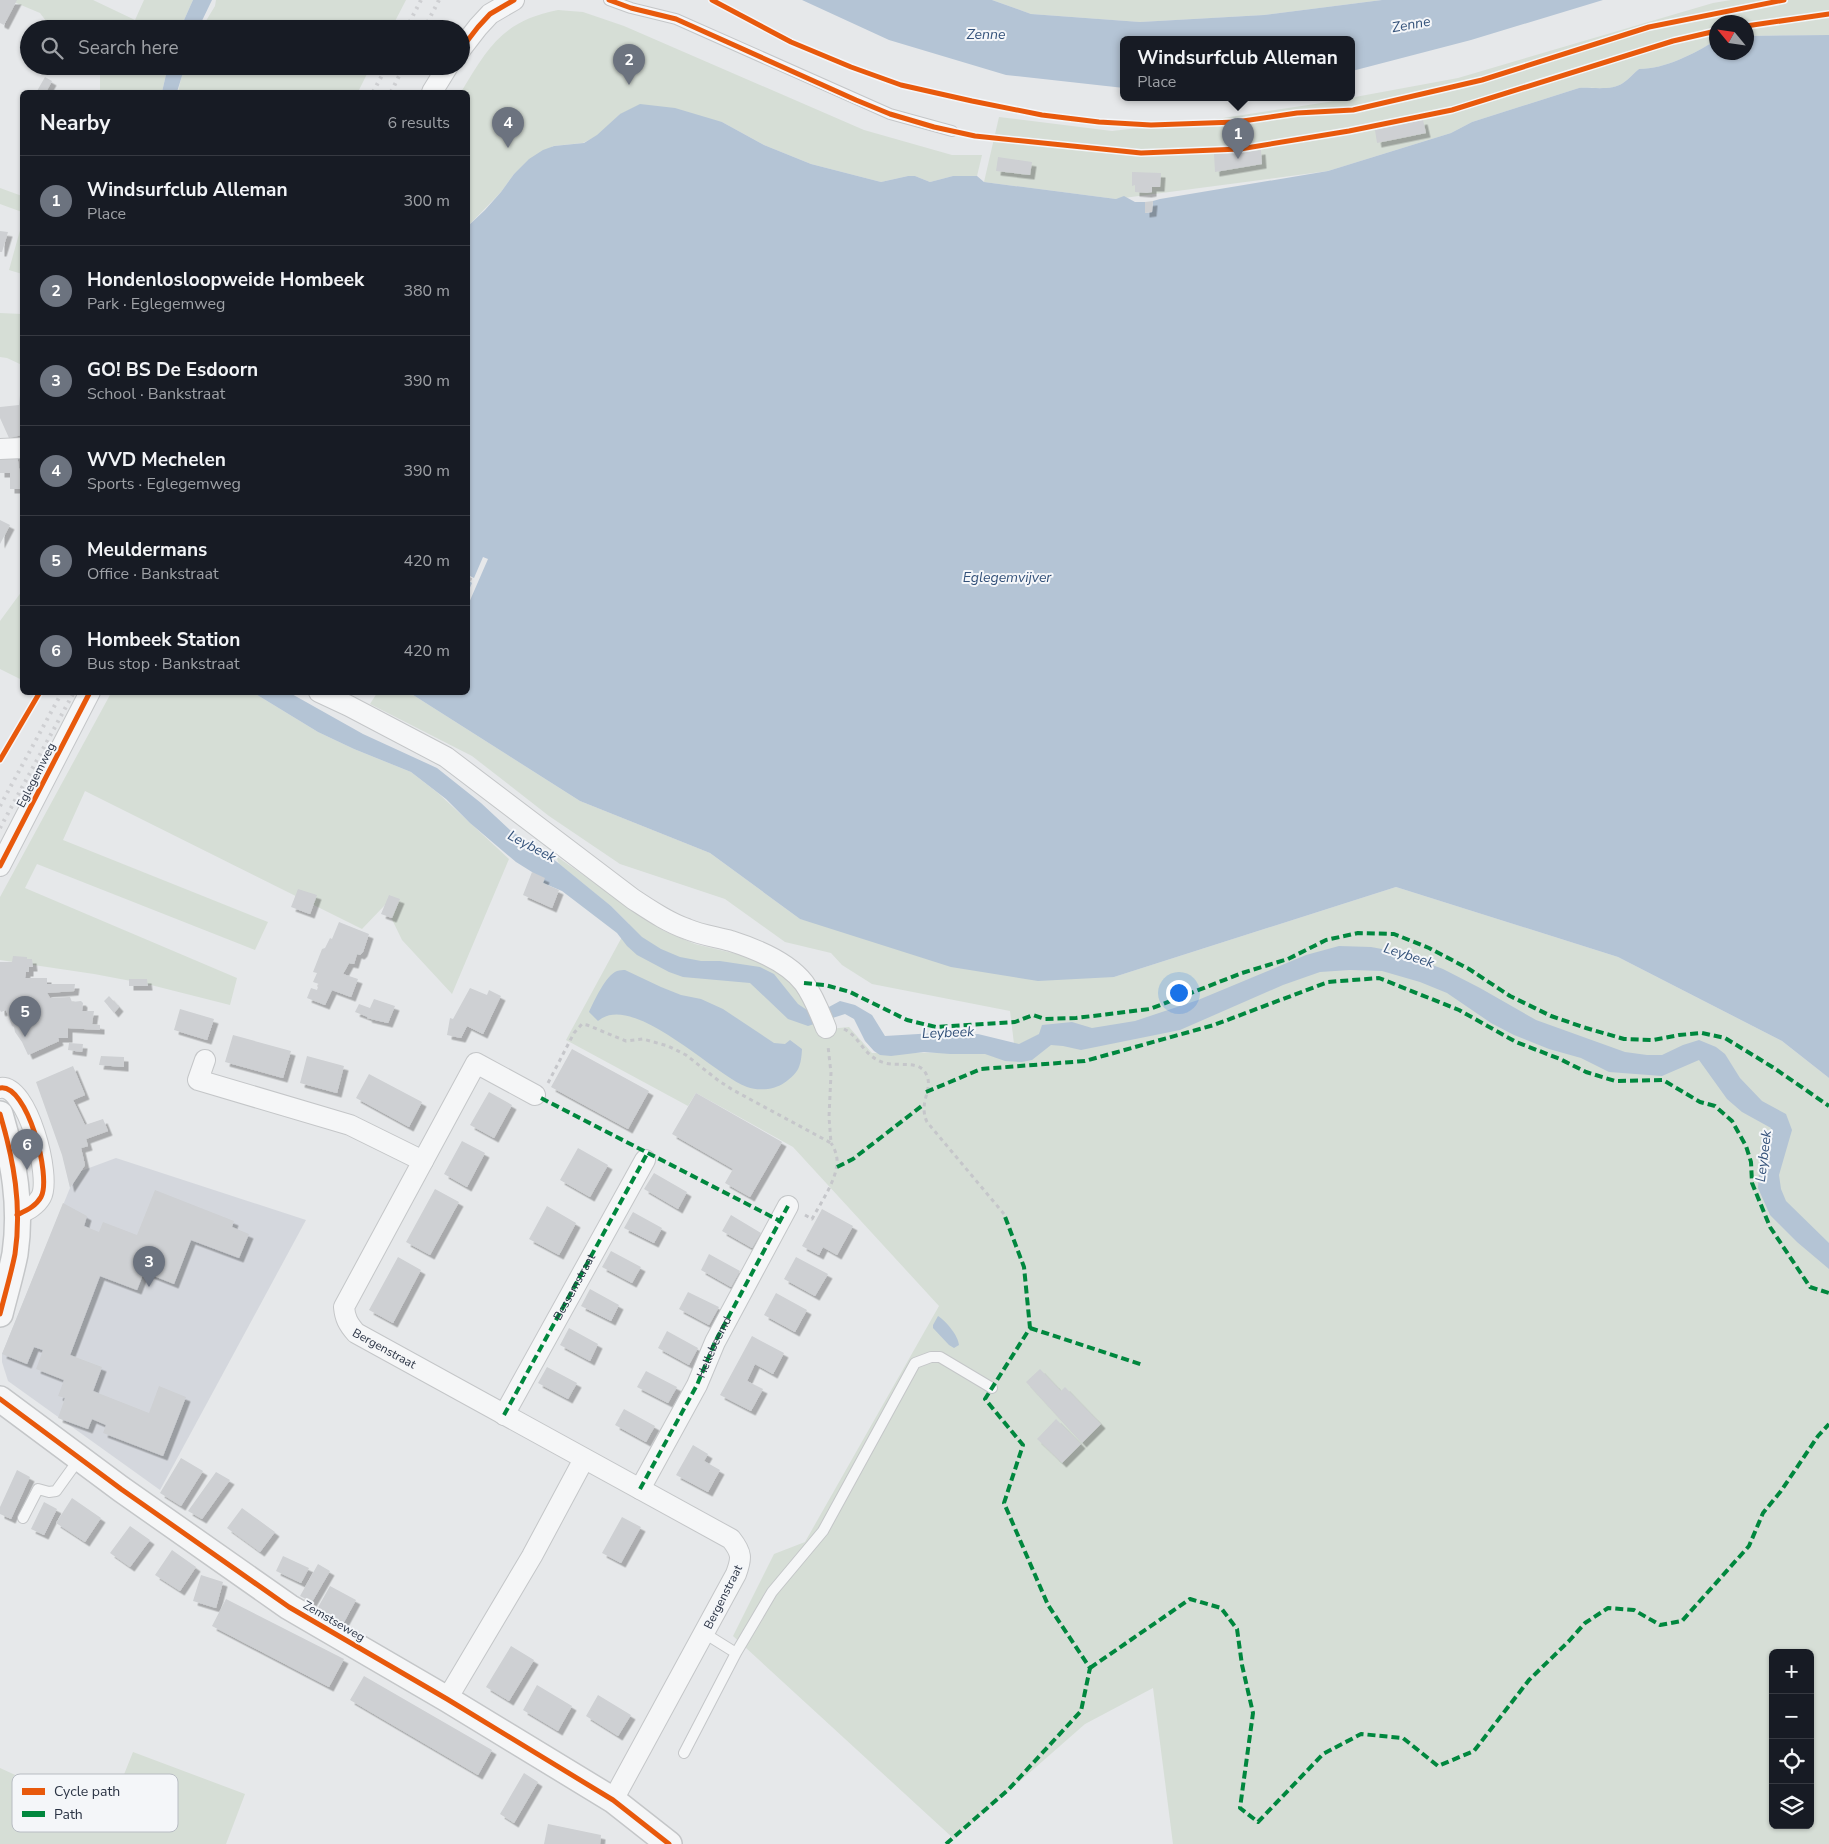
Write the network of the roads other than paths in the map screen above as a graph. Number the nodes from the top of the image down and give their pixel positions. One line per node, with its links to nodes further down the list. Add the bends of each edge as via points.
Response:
1 (514, 0): 3 (street, via 490,14)
2 (609, 0): 6 (lane, via 676,19 890,114)
3 (470, 37)
4 (442, 75): 5 (street)
5 (433, 90)
6 (952, 131)
7 (20, 448): 8 (street)
8 (0, 449)
9 (88, 695): 11 (street, Eglegemweg)
10 (325, 695): 12 (street, via 446,758 662,918 688,930 734,942 792,971 815,1001)
11 (0, 866)
12 (826, 1028)
13 (205, 1060): 18 (street, via 198,1080 350,1125)
14 (0, 1088): 20 (street, via 13,1091 22,1103 42,1157 45,1185 42,1196 34,1206)
15 (535, 1095): 18 (street, Bergenstraat, via 476,1063)
16 (0, 1114): 20 (street, via 18,1190)
17 (645, 1160): 24 (street, Bessemstraat)
18 (423, 1161): 24 (street, Bergenstraat, via 344,1307 345,1316 356,1333)
19 (788, 1206): 27 (street, Hellebeemd)
20 (18, 1215): 21 (street, via 15,1254)
21 (0, 1314)
22 (992, 1388): 30 (lane, via 940,1357 931,1356 915,1364 823,1531 772,1592)
23 (0, 1399): 25 (street, Zemstseweg)
24 (504, 1415): 26 (street, Bergenstraat)
25 (79, 1459): 28 (lane, via 56,1490 49,1492 38,1488); 31 (street, Zemstseweg, via 289,1607)
26 (584, 1459): 27 (street, Bergenstraat); 31 (street, via 532,1556)
27 (640, 1489): 29 (street, Bergenstraat, via 731,1540 738,1549 741,1561 736,1574)
28 (23, 1518)
29 (704, 1633): 30 (lane); 33 (street, Bergenstraat)
30 (736, 1653): 32 (lane)
31 (447, 1700): 33 (street, Zemstseweg)
32 (684, 1753)
33 (613, 1800): 34 (street, Zemstseweg)
34 (669, 1844)

